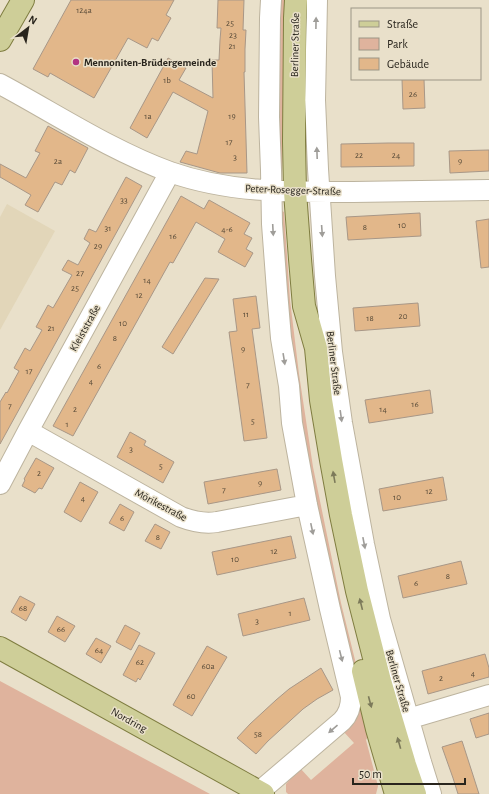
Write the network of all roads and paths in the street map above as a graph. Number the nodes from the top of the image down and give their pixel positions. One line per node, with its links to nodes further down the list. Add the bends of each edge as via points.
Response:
1 (23, 0): 5 (main road)
2 (271, 0): 9 (street, via 269,117)
3 (296, 0): 10 (main road, Berliner Straße)
4 (317, 0): 11 (street, Berliner Straße, one-way to 4, via 315,100)
5 (0, 40)
6 (0, 84): 7 (street, Peter-Rosegger-Straße, via 112,147)
7 (170, 172): 9 (street, Peter-Rosegger-Straße, via 229,186); 13 (street, Kleiststraße)
8 (489, 190): 11 (street, Peter-Rosegger-Straße)
9 (272, 191): 10 (street, Peter-Rosegger-Straße); 15 (street, one-way to 15, via 272,224 281,338 292,423)
10 (296, 192): 11 (street, Peter-Rosegger-Straße); 12 (main road, Berliner Straße)
11 (319, 192): 18 (street, Berliner Straße, one-way to 18, via 332,352 342,423 380,619)
12 (304, 306): 19 (main road, Berliner Straße, one-way to 19, via 301,348 327,518 377,729); 23 (main road, Berliner Straße, one-way to 12, via 389,710 342,522 321,400 316,348)
13 (28, 431): 14 (street, Kleiststraße); 15 (street, Mörikestraße, via 181,517 195,522 209,524)
14 (0, 484)
15 (307, 505): 20 (street, Nordring, one-way to 20, via 351,704 346,717)
16 (0, 648): 20 (main road, Nordring)
17 (489, 695): 18 (street)
18 (408, 719): 24 (street)
19 (390, 773): 21 (main road); 22 (main road)
20 (261, 793)
21 (385, 794)
22 (396, 794)
23 (414, 794)
24 (431, 794)

